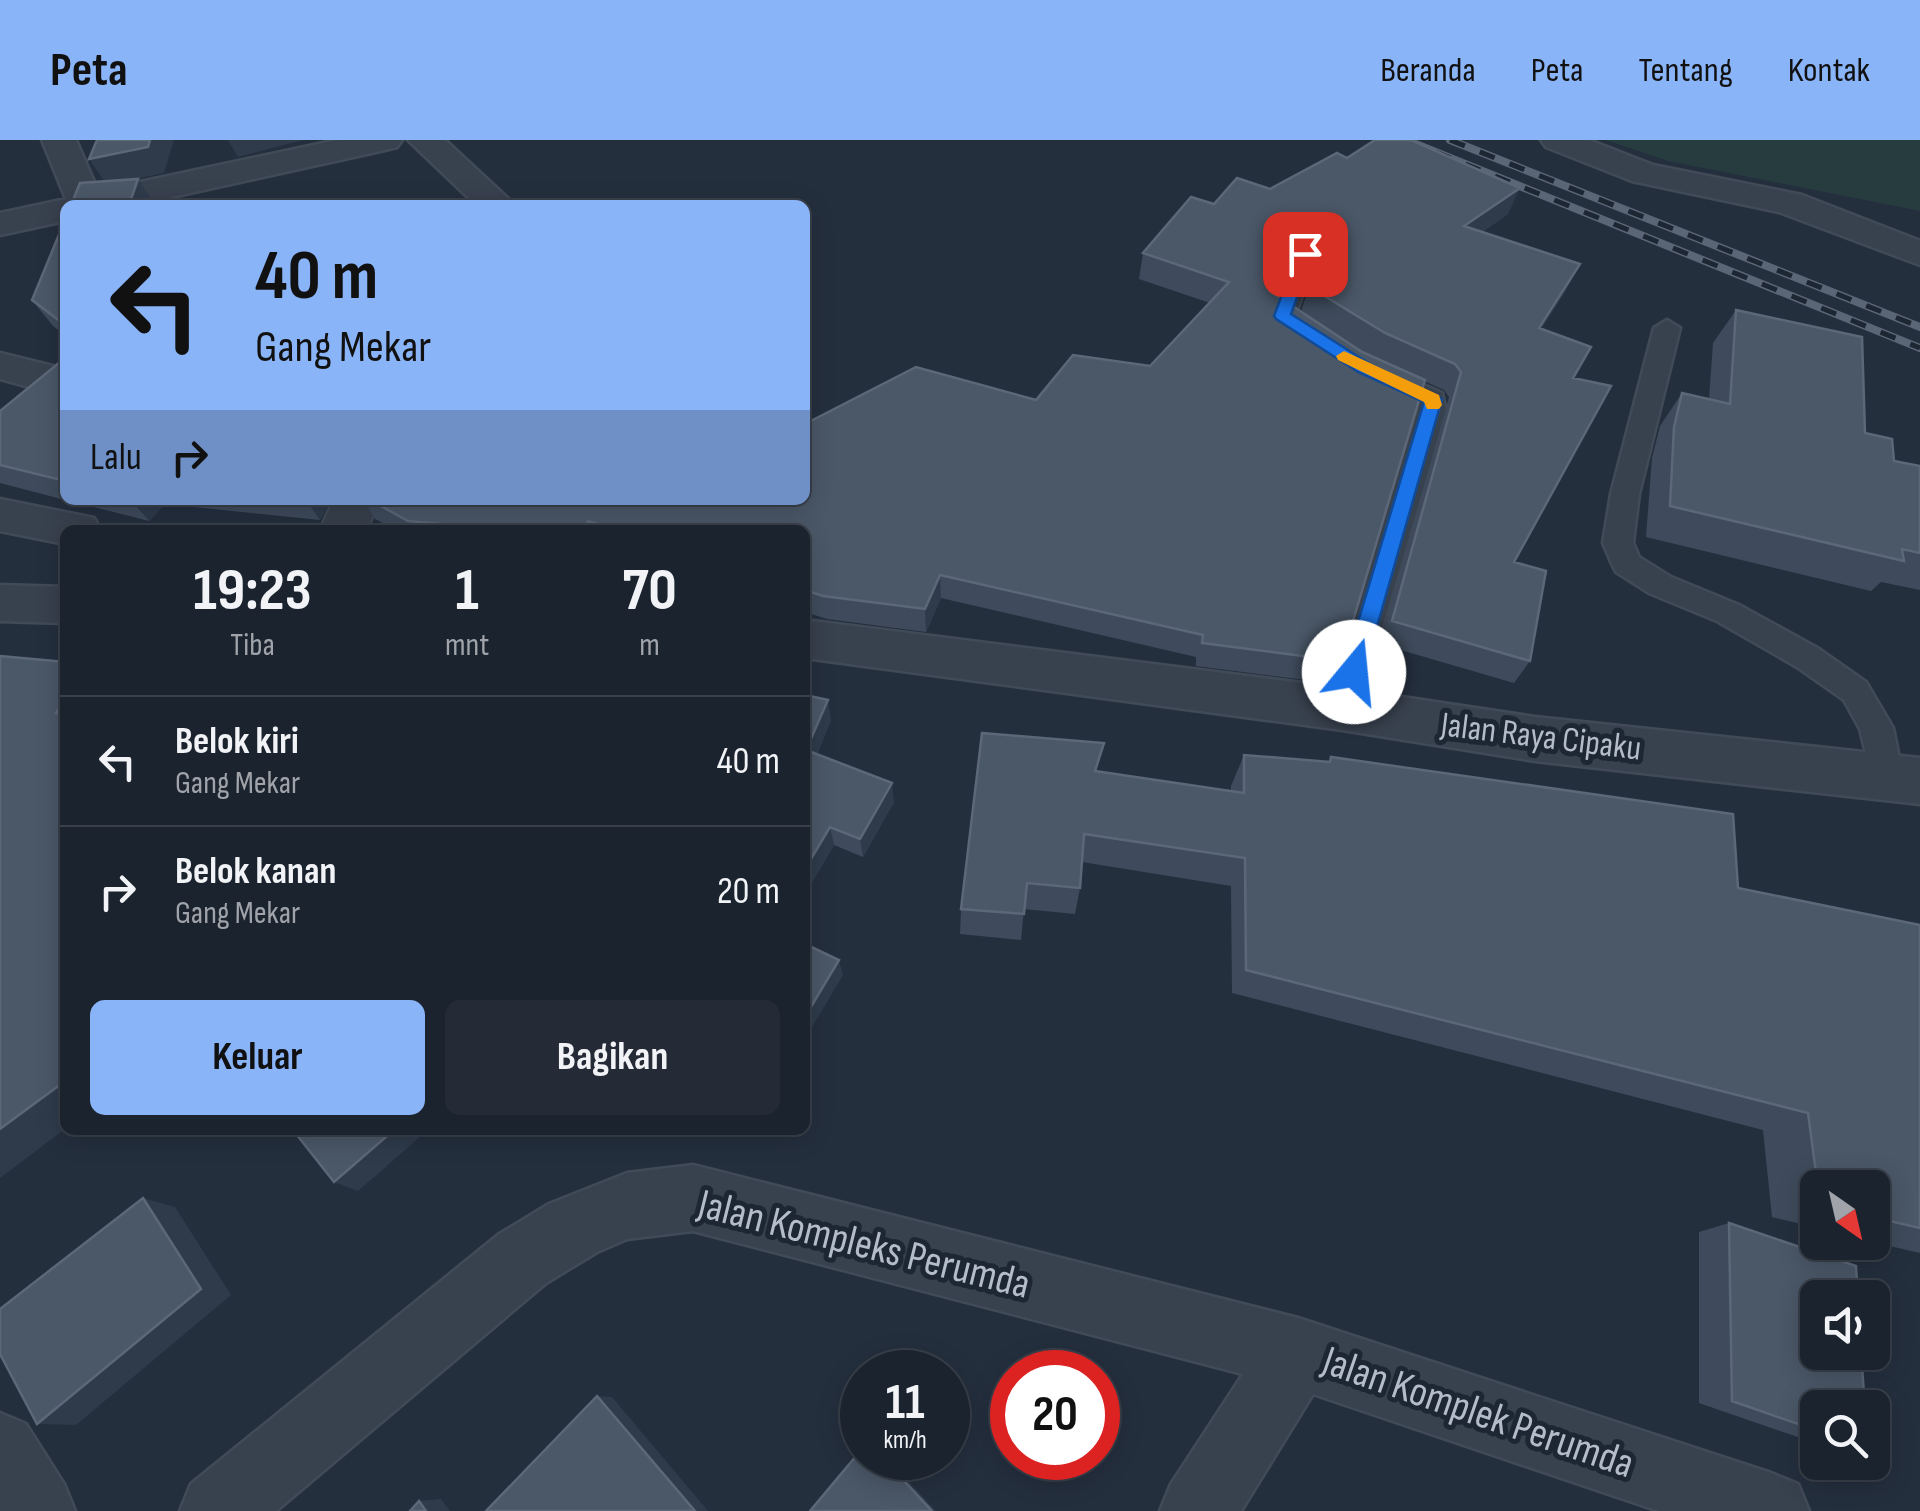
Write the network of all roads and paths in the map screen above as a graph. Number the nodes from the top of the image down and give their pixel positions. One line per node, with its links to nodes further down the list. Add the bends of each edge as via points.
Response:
1 (59, 140): 6 (street)
2 (385, 140): 5 (street)
3 (425, 140): 8 (street)
4 (1558, 140): 12 (street, via 1644,174 1789,203)
5 (198, 194): 7 (street)
6 (84, 200)
7 (137, 200)
8 (491, 200)
9 (60, 211): 10 (street)
10 (0, 224)
11 (1305, 254): 14 (lane, via 1282,316)
12 (1920, 254)
13 (1667, 328): 24 (lane, via 1625,494 1618,543 1627,564 1776,640 1855,691)
14 (1329, 346)
15 (1354, 362): 23 (lane, via 1433,399)
16 (0, 366): 17 (street)
17 (60, 382)
18 (0, 515): 19 (street)
19 (60, 527)
20 (0, 603): 21 (street)
21 (60, 605)
22 (810, 640): 23 (street, Jalan Raya Cipaku)
23 (1342, 709): 24 (street, Jalan Raya Cipaku, via 1534,738)
24 (1903, 779)
25 (1298, 1353): 28 (street, Jalan Kompleks Perumda, via 693,1198 627,1206 522,1258); 29 (street); 30 (street, Jalan Komplek Perumda)
26 (0, 1450): 27 (street)
27 (37, 1511)
28 (218, 1511)
29 (1198, 1511)
30 (1771, 1511)

